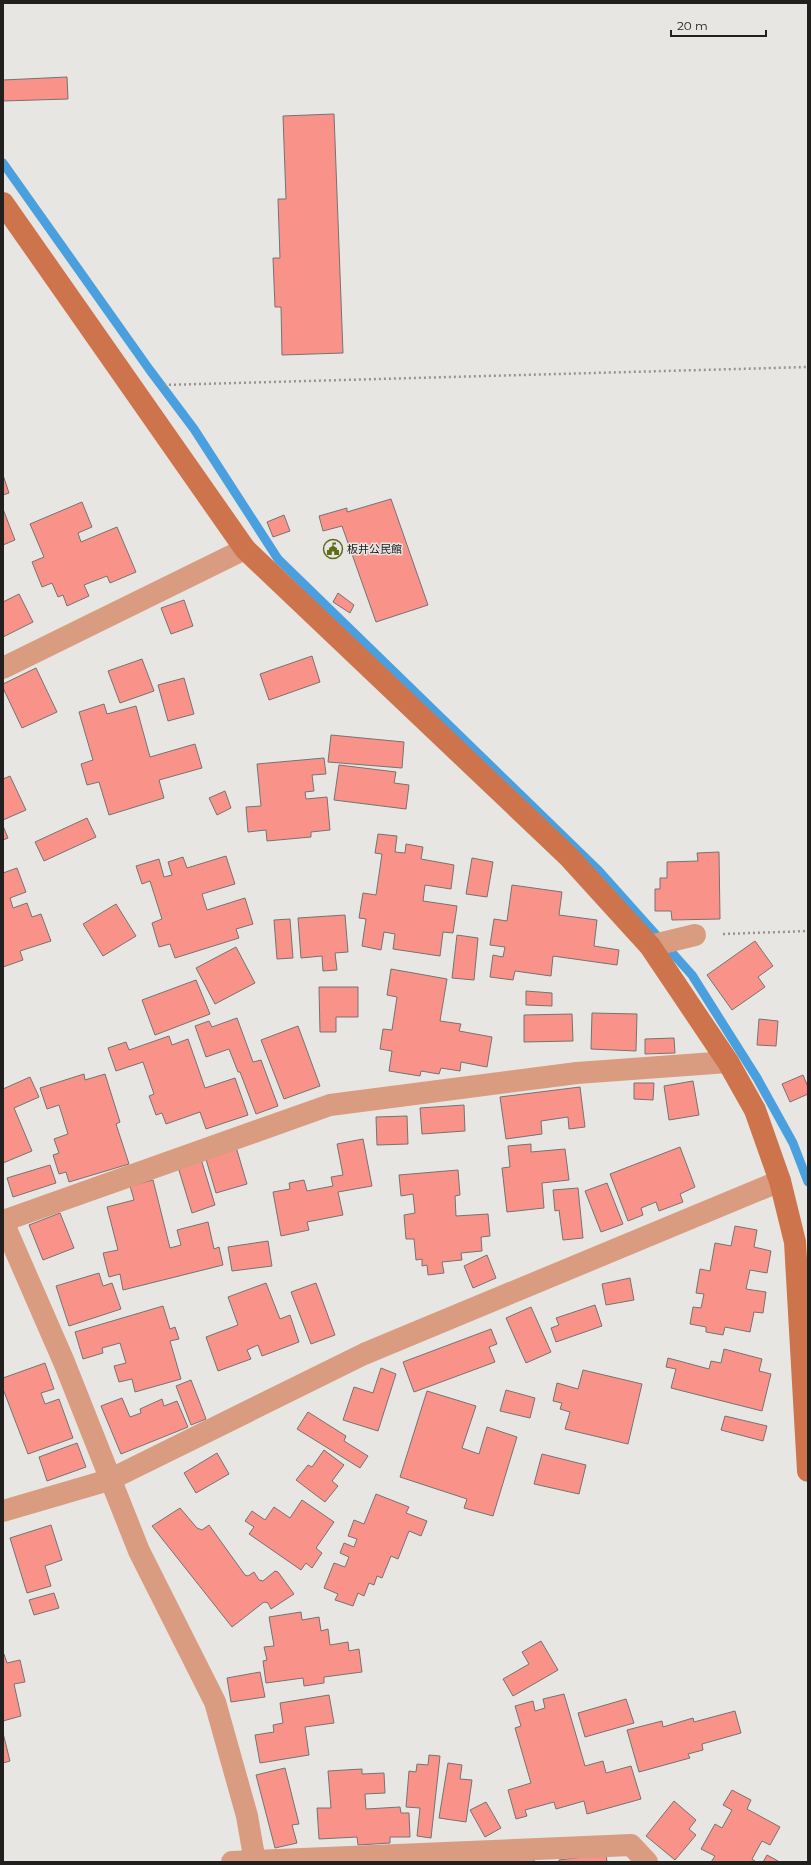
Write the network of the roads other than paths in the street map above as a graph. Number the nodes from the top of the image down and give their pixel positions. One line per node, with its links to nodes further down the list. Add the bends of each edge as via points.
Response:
1 (3, 203): 2 (street)
2 (245, 550): 3 (street); 5 (street, via 569,857)
3 (3, 668)
4 (695, 935): 5 (street)
5 (650, 946): 6 (street)
6 (728, 1062): 7 (street, via 755,1110); 8 (street, via 577,1072 330,1105)
7 (780, 1181): 9 (street, via 795,1242); 10 (street, via 364,1354)
8 (3, 1222): 10 (street, via 64,1362)
9 (808, 1470)
10 (109, 1480): 11 (street); 13 (street, via 140,1551 216,1702 247,1816)
11 (3, 1511)
12 (232, 1862): 13 (street)
13 (255, 1862): 14 (street, via 631,1845)
14 (647, 1862)

